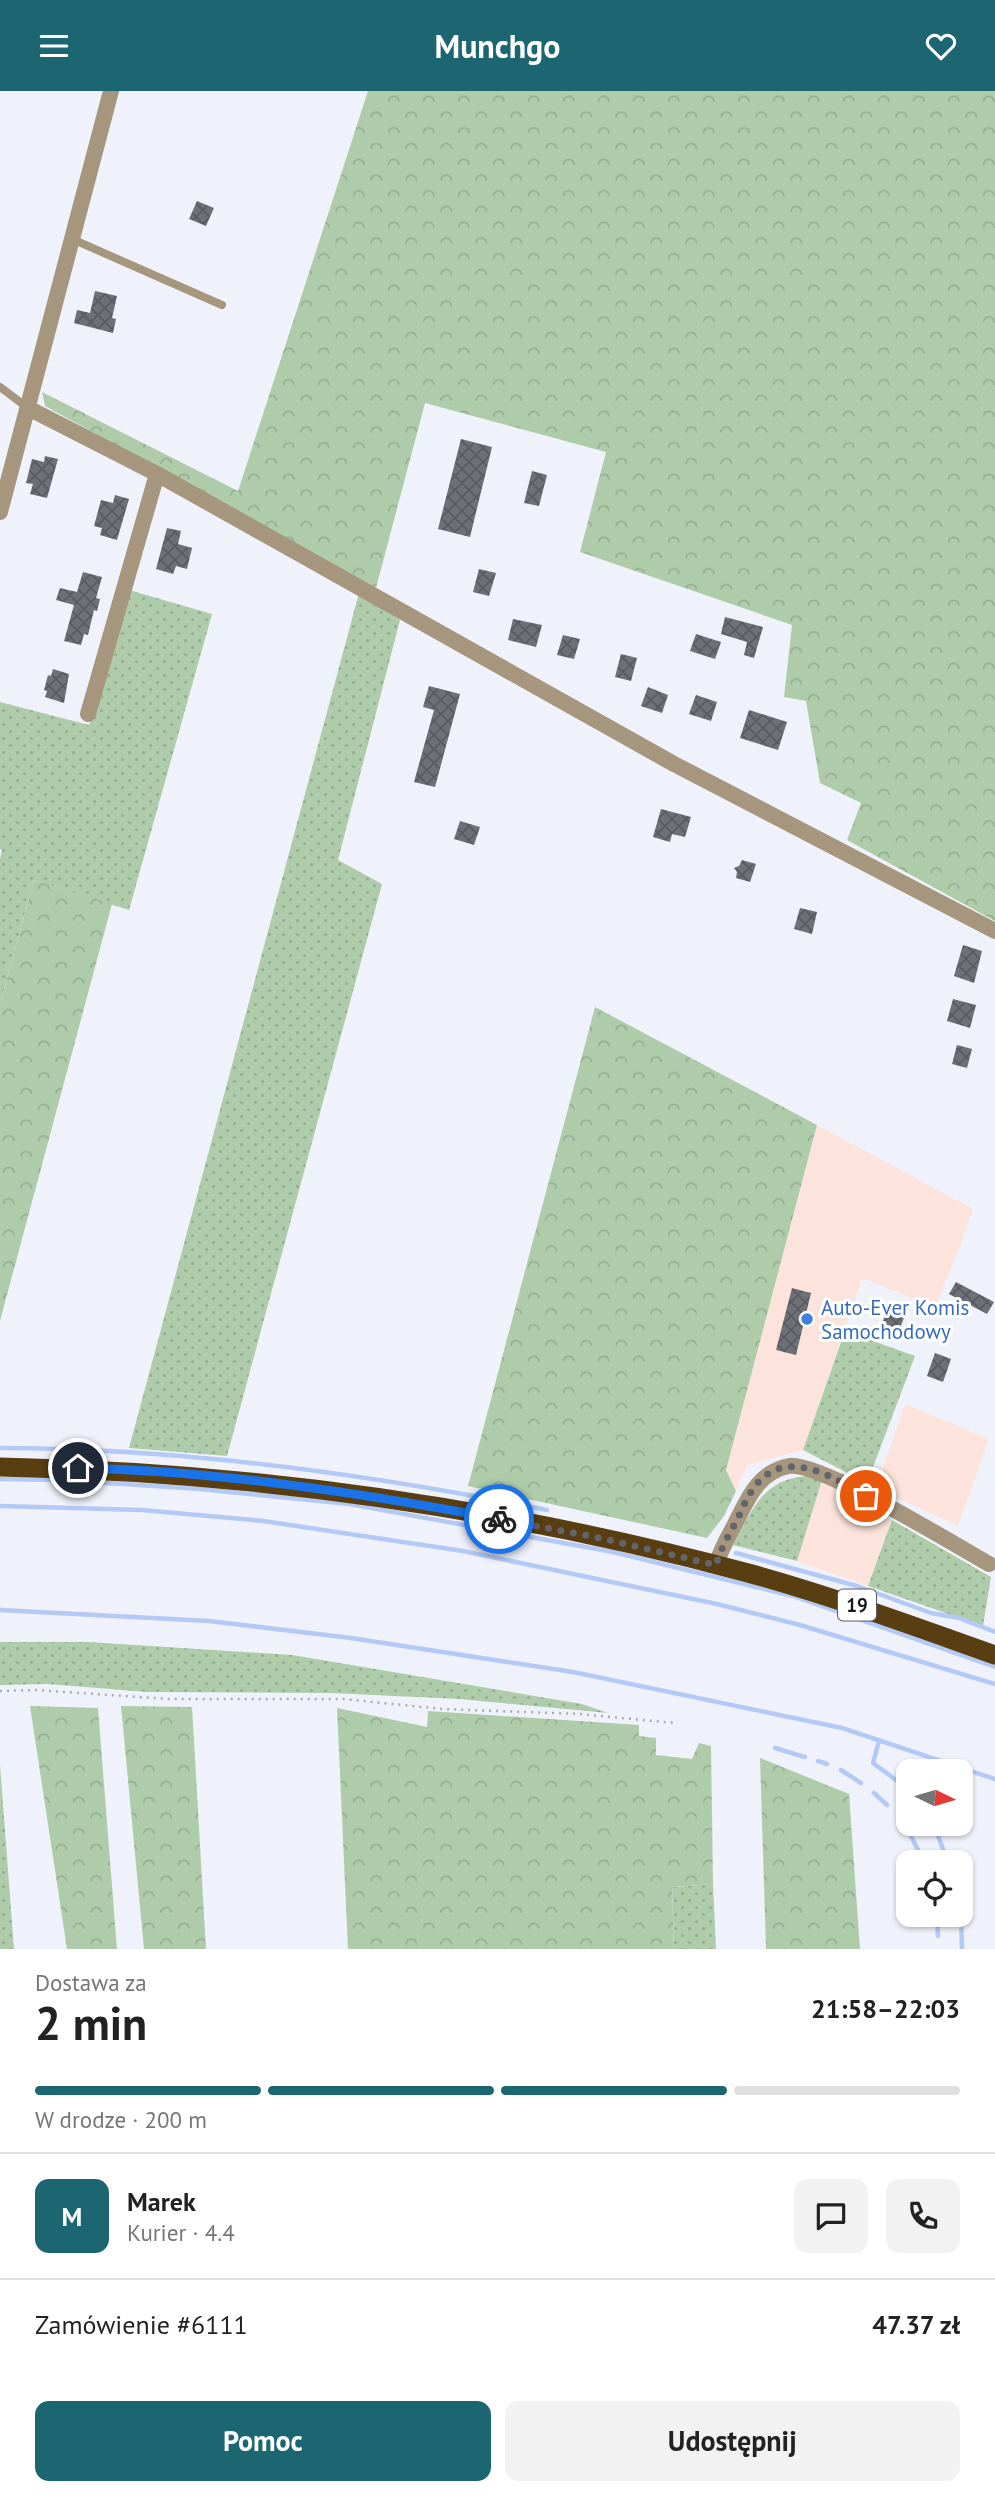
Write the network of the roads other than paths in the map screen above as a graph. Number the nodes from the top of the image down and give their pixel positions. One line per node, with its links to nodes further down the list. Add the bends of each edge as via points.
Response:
1 (111, 91): 2 (street)
2 (72, 239): 3 (lane); 5 (street)
3 (222, 305)
4 (0, 387): 5 (lane)
5 (28, 408): 6 (street); 7 (street)
6 (157, 474): 8 (street); 9 (street, via 674,764)
7 (0, 512)
8 (88, 714)
9 (995, 931)
10 (0, 1467): 12 (highway, 19, via 104,1469 291,1486 427,1505)
11 (989, 1564): 12 (street, via 838,1480 790,1466 764,1478 752,1490)
12 (716, 1565): 13 (highway, 19, via 838,1599)
13 (995, 1654)

